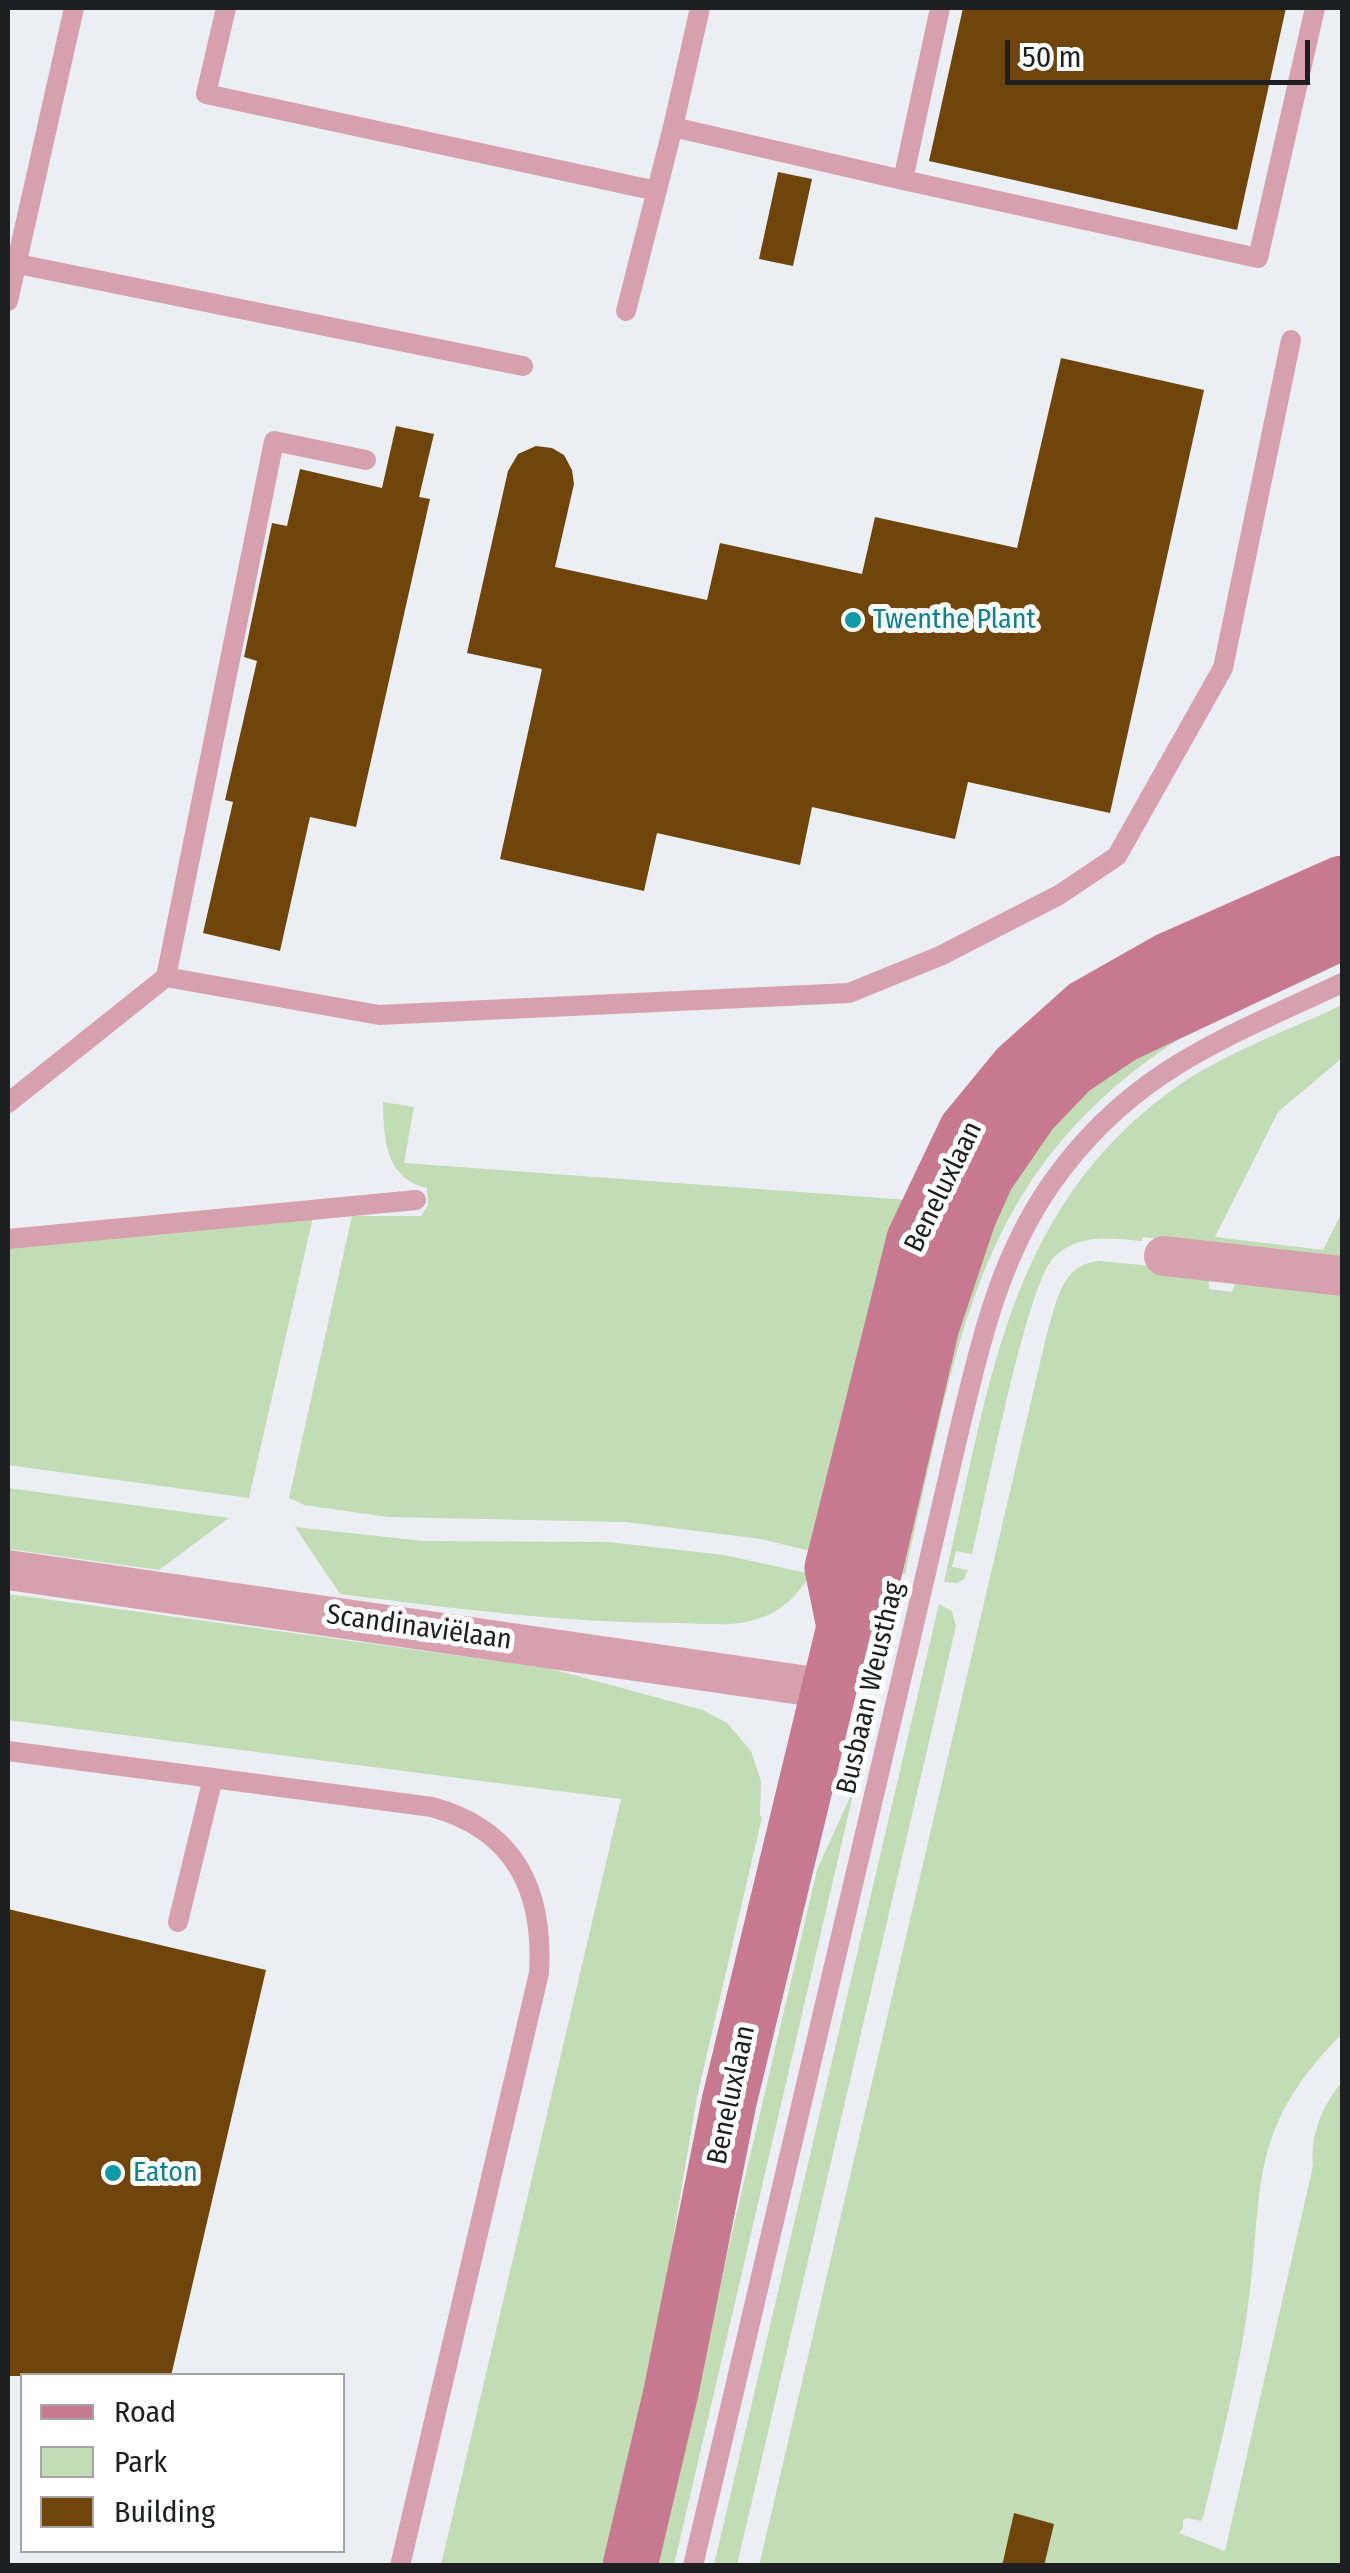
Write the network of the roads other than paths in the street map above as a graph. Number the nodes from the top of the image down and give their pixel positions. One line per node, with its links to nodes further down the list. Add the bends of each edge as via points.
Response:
1 (74, 8): 9 (lane)
2 (226, 8): 8 (lane, via 206,94)
3 (700, 8): 6 (lane)
4 (940, 8): 7 (lane)
5 (1315, 8): 7 (lane, via 1258,258)
6 (672, 127): 7 (lane); 8 (lane)
7 (903, 180)
8 (657, 191): 11 (lane)
9 (12, 262): 10 (lane); 13 (lane)
10 (8, 301)
11 (626, 312)
12 (1292, 340): 17 (lane, via 1224,668 1117,856 1059,895 850,993 378,1015)
13 (523, 366)
14 (366, 460): 17 (lane, via 274,441)
15 (1342, 883): 25 (street, Beneluxlaan, via 1168,960 1085,1006 1017,1068 966,1130 914,1239 832,1568)
16 (1342, 932): 25 (street, Beneluxlaan, via 1124,1035 1071,1070 1031,1112 987,1176 969,1216 932,1326 874,1578)
17 (166, 977): 19 (lane)
18 (1342, 984): 32 (lane, Busbaan Weusthag, via 1214,1042 1126,1101 1051,1184 1000,1278)
19 (8, 1103)
20 (416, 1200): 21 (lane)
21 (8, 1240)
22 (1164, 1256): 23 (street)
23 (1342, 1276)
24 (8, 1570): 26 (street, Scandinaviëlaan)
25 (844, 1627): 26 (street, Beneluxlaan)
26 (829, 1688): 31 (street, Beneluxlaan, via 729,2102)
27 (8, 1752): 28 (lane)
28 (212, 1778): 29 (lane); 30 (lane, via 463,1815 510,1856 537,1911 539,1972)
29 (178, 1922)
30 (400, 2566)
31 (630, 2566)
32 (693, 2566)

